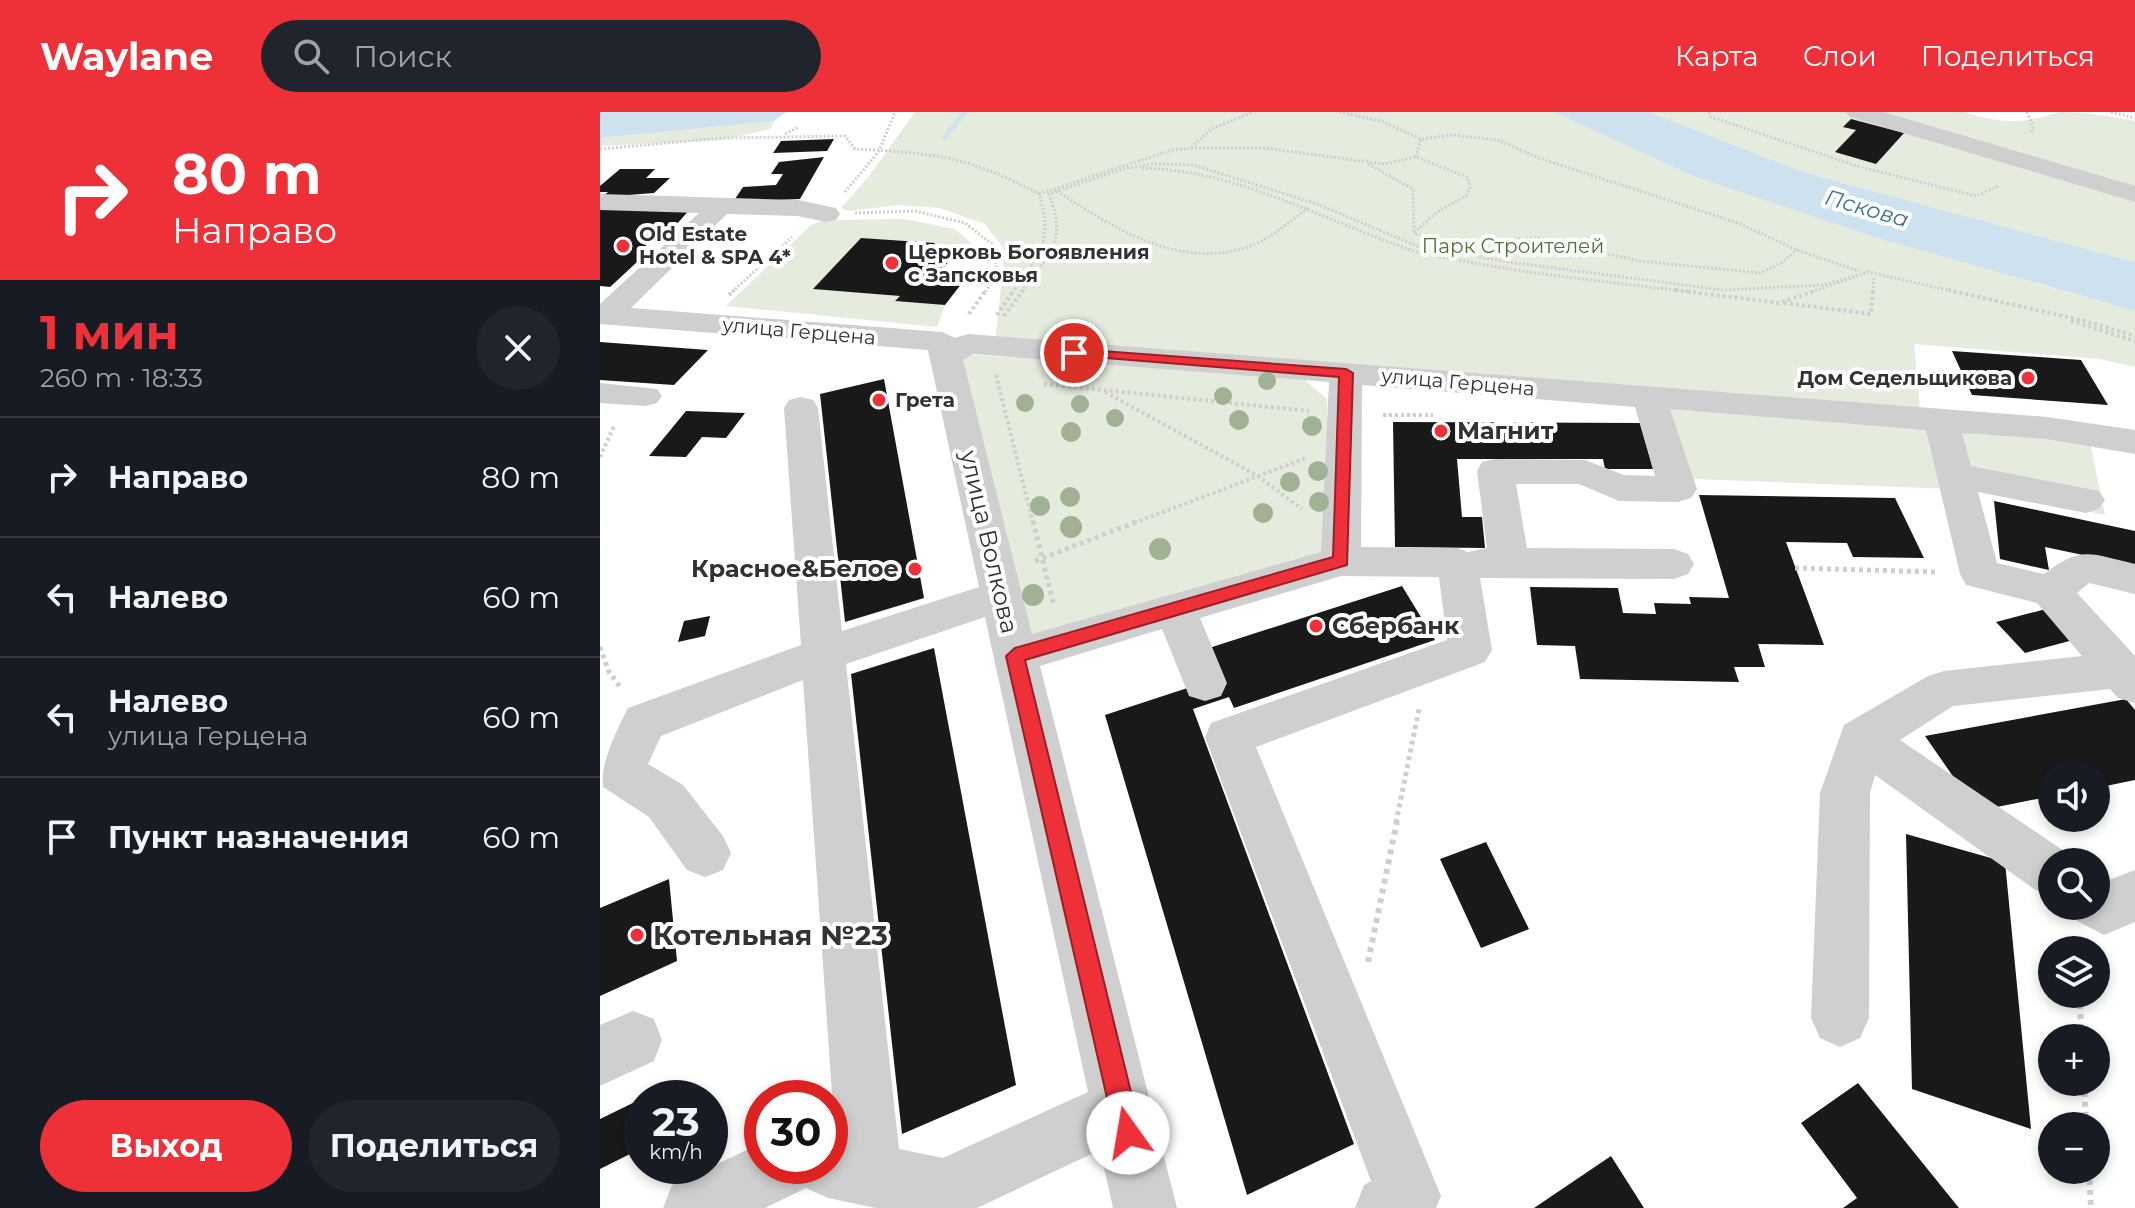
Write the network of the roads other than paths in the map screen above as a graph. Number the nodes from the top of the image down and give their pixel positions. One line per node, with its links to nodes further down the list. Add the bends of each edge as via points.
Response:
1 (1858, 112): 2 (street)
2 (2135, 194)
3 (600, 202): 5 (street, via 798,208)
4 (714, 214): 6 (street)
5 (826, 214)
6 (603, 315): 7 (street, улица Герцена)
7 (977, 341): 8 (street, улица Герцена); 22 (street, улица Волкова)
8 (1346, 373): 11 (street, улица Герцена); 17 (street)
9 (600, 393): 10 (street)
10 (645, 396)
11 (1649, 397): 13 (street, улица Герцена); 19 (street, via 1678,489 1619,488 1585,472 1495,471)
12 (801, 408): 26 (street)
13 (1941, 420): 14 (street, улица Герцена); 15 (street)
14 (2135, 442)
15 (1955, 475): 16 (street); 23 (street, via 1980,574)
16 (2086, 500)
17 (1342, 550): 18 (street); 24 (street)
18 (1457, 563): 19 (street); 28 (street, via 1470,650 1428,665)
19 (1509, 563): 20 (street)
20 (1674, 564)
21 (2135, 579): 23 (street, via 2082,567)
22 (999, 586): 25 (street, улица Волкова); 26 (street)
23 (2051, 591): 27 (street)
24 (1176, 610): 25 (street); 28 (street)
25 (1039, 649): 35 (street, улица Волкова)
26 (824, 654): 30 (street, via 644,722 620,772 666,801); 36 (street)
27 (2128, 678): 29 (street, via 1944,689)
28 (1215, 707): 40 (street, via 1409,1196)
29 (1861, 739): 31 (street); 34 (street, via 1845,793)
30 (705, 853)
31 (2038, 862)
32 (2135, 895): 33 (street)
33 (2110, 906)
34 (1840, 1018)
35 (1122, 1108): 36 (street, via 944,1190); 39 (street, улица Волкова)
36 (849, 1170)
37 (745, 1184): 38 (street)
38 (695, 1208)
39 (1145, 1208)
40 (1387, 1208)

